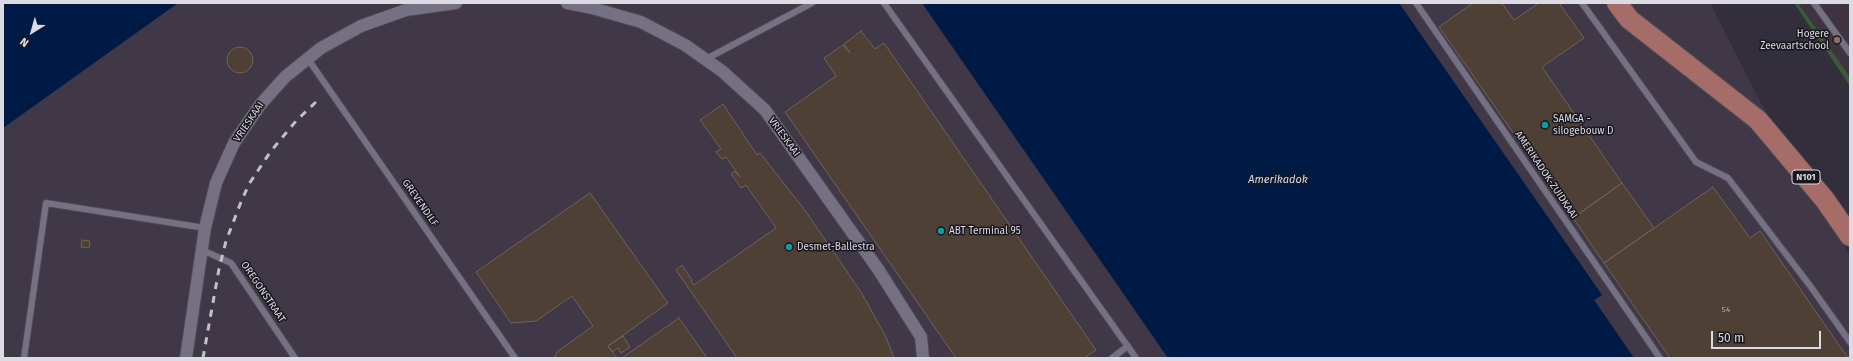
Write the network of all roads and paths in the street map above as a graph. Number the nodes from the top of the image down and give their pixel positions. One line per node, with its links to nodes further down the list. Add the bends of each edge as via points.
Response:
1 (456, 3): 10 (street, VRIESKAAI, via 406,10 361,26 321,48)
2 (567, 3): 11 (street, VRIESKAAI, via 642,22)
3 (812, 3): 11 (lane)
4 (884, 3): 16 (lane)
5 (1582, 3): 15 (lane, via 1696,162 1728,178)
6 (1617, 3): 13 (main road, N101, via 1629,19 1758,120 1825,200)
7 (1814, 3): 9 (lane)
8 (1420, 4): 24 (lane, AMERIKADOK-ZUIDKAAI)
9 (1850, 53)
10 (308, 59): 12 (street, VRIESKAAI, via 285,77 260,104 234,143 216,183); 20 (lane, GREVENDILF)
11 (705, 60): 21 (street, VRIESKAAI, via 722,71 765,110 874,263 921,337)
12 (205, 228): 14 (street, VRIESKAAI); 17 (lane, via 46,203)
13 (1850, 236)
14 (202, 250): 18 (street, VRIESKAAI); 19 (lane, OREGONSTRAAT, via 231,263)
15 (1850, 342)
16 (1128, 346): 22 (lane); 23 (lane)
17 (24, 358)
18 (186, 358)
19 (295, 358)
20 (515, 358)
21 (923, 358)
22 (1112, 358)
23 (1136, 358)
24 (1660, 358)

